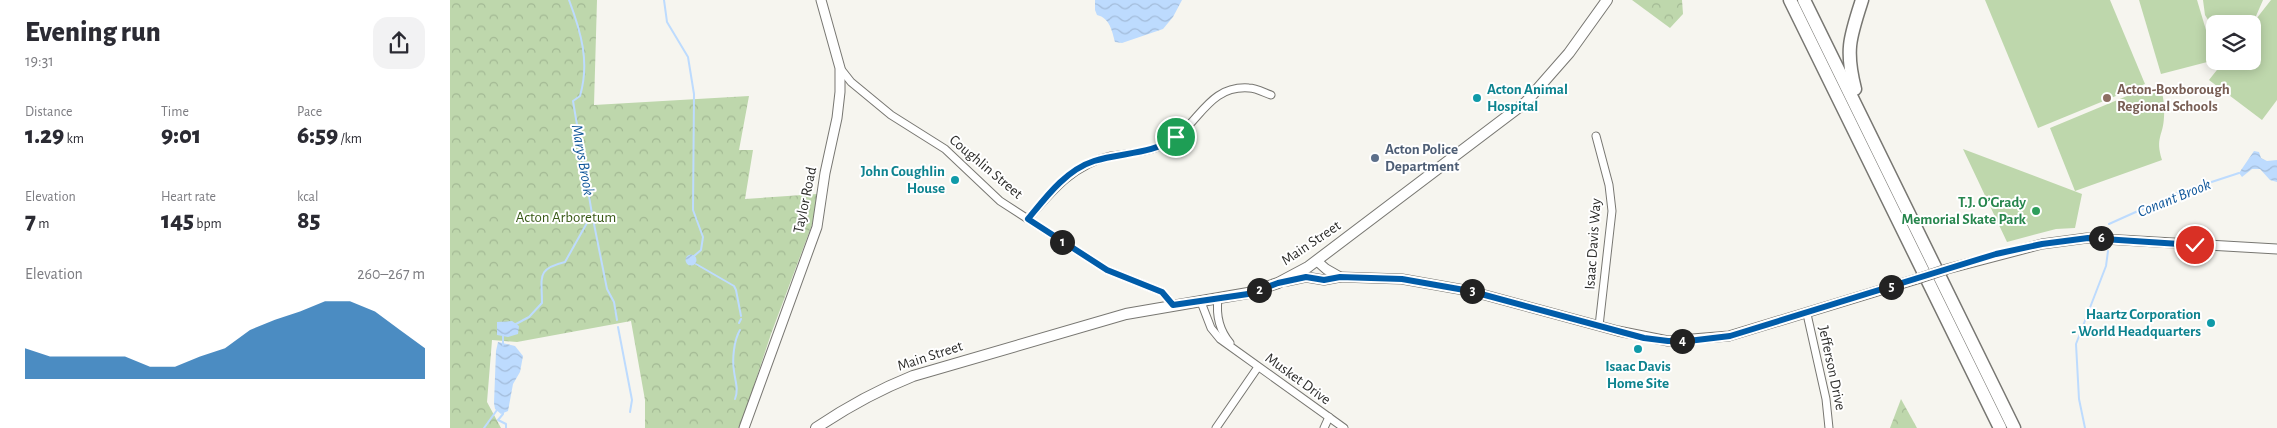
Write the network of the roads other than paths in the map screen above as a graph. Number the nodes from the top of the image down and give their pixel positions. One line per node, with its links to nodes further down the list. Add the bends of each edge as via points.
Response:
1 (821, 0): 6 (street, Taylor Road)
2 (1607, 0): 12 (main road, Main Street, via 1569,52 1526,102)
3 (1790, 0): 30 (highway)
4 (1804, 0): 8 (highway)
5 (1862, 0): 8 (highway, via 1848,55)
6 (840, 68): 10 (street, Coughlin Street, via 851,82 890,115 945,149 1000,201); 24 (street, Taylor Road, via 837,118 817,227)
7 (1271, 95): 10 (street, via 1250,88 1224,91 1208,103 1190,126 1168,143 1142,152 1093,161 1078,170 1060,182)
8 (1862, 118): 31 (highway)
9 (1596, 136): 20 (street, Isaac Davis Way, via 1612,211)
10 (1028, 219): 18 (street, Coughlin Street, via 1107,270 1162,292)
11 (2277, 249): 19 (street, bridge, via 2088,238 2042,244 1947,269)
12 (1313, 264): 13 (street); 14 (street, via 1309,271); 15 (main road, Main Street)
13 (1340, 277): 14 (street); 20 (street, via 1402,279 1462,289)
14 (1318, 278): 15 (street)
15 (1278, 283): 16 (main road, Main Street, via 1248,294)
16 (1218, 299): 17 (main road, Main Street); 21 (street, Musket Drive, via 1219,322 1226,339)
17 (1201, 302): 18 (main road, Main Street); 21 (street, Musket Drive, via 1211,328)
18 (1173, 305): 25 (main road, Main Street, via 1072,328 913,376 846,408)
19 (1807, 314): 20 (street, via 1730,336 1688,341 1644,338); 29 (street, Jefferson Drive, via 1826,399)
20 (1599, 326)
21 (1237, 351): 22 (street, Musket Drive)
22 (1258, 367): 23 (street, Musket Drive); 26 (street)
23 (1329, 417): 27 (street); 28 (street, Musket Drive)
24 (744, 428)
25 (816, 428)
26 (1216, 428)
27 (1324, 428)
28 (1344, 428)
29 (1829, 428)
30 (2000, 428)
31 (2014, 428)

